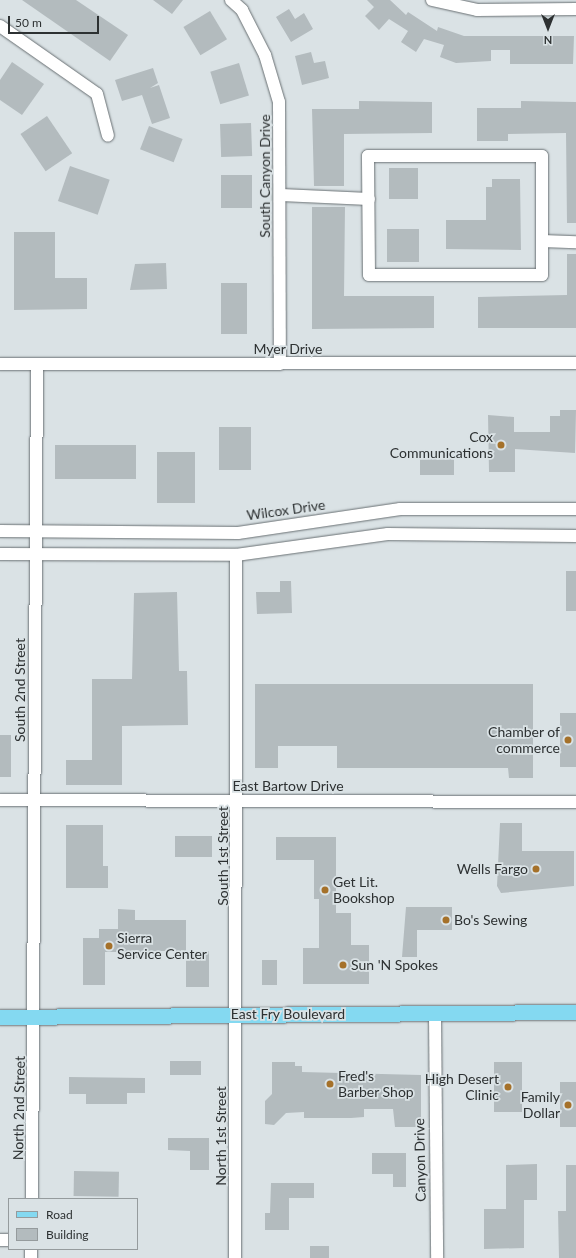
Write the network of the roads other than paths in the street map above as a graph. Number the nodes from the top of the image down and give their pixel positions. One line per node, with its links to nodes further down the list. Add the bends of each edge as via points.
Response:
1 (231, 0): 6 (street, South Canyon Drive, via 242,10 266,55 279,102)
2 (432, 0): 3 (street, via 477,10)
3 (576, 9)
4 (2, 32): 5 (street, via 97,94)
5 (108, 136)
6 (281, 195): 7 (street); 13 (street, South Canyon Drive)
7 (368, 199): 8 (street, via 369,275 542,275); 8 (street, via 368,156 542,156)
8 (542, 241): 9 (street)
9 (576, 242)
10 (576, 363): 13 (street, Myer Drive)
11 (0, 364): 12 (street, Myer Drive)
12 (37, 364): 13 (street, Myer Drive); 16 (street, South 2nd Street)
13 (280, 364)
14 (576, 509): 16 (street, Wilcox Drive, via 400,509 238,532)
15 (0, 531): 16 (street, Wilcox Drive)
16 (36, 532): 19 (street, South 2nd Street)
17 (576, 536): 20 (street, via 388,534)
18 (0, 554): 19 (street)
19 (36, 554): 20 (street); 22 (street, South 2nd Street)
20 (236, 555): 23 (street, South 1st Street)
21 (0, 800): 22 (street, East Bartow Drive)
22 (34, 800): 23 (street, East Bartow Drive); 29 (street, South 2nd Street)
23 (238, 801): 24 (street, East Bartow Drive); 26 (street, South 1st Street)
24 (576, 802)
25 (576, 1012): 27 (main road, East Fry Boulevard)
26 (236, 1014): 27 (main road, East Fry Boulevard); 29 (main road, East Fry Boulevard); 31 (street, North 1st Street)
27 (434, 1014): 32 (street, Canyon Drive)
28 (0, 1017): 29 (main road, East Fry Boulevard)
29 (35, 1017): 30 (street, North 2nd Street)
30 (32, 1198)
31 (235, 1258)
32 (437, 1258)

